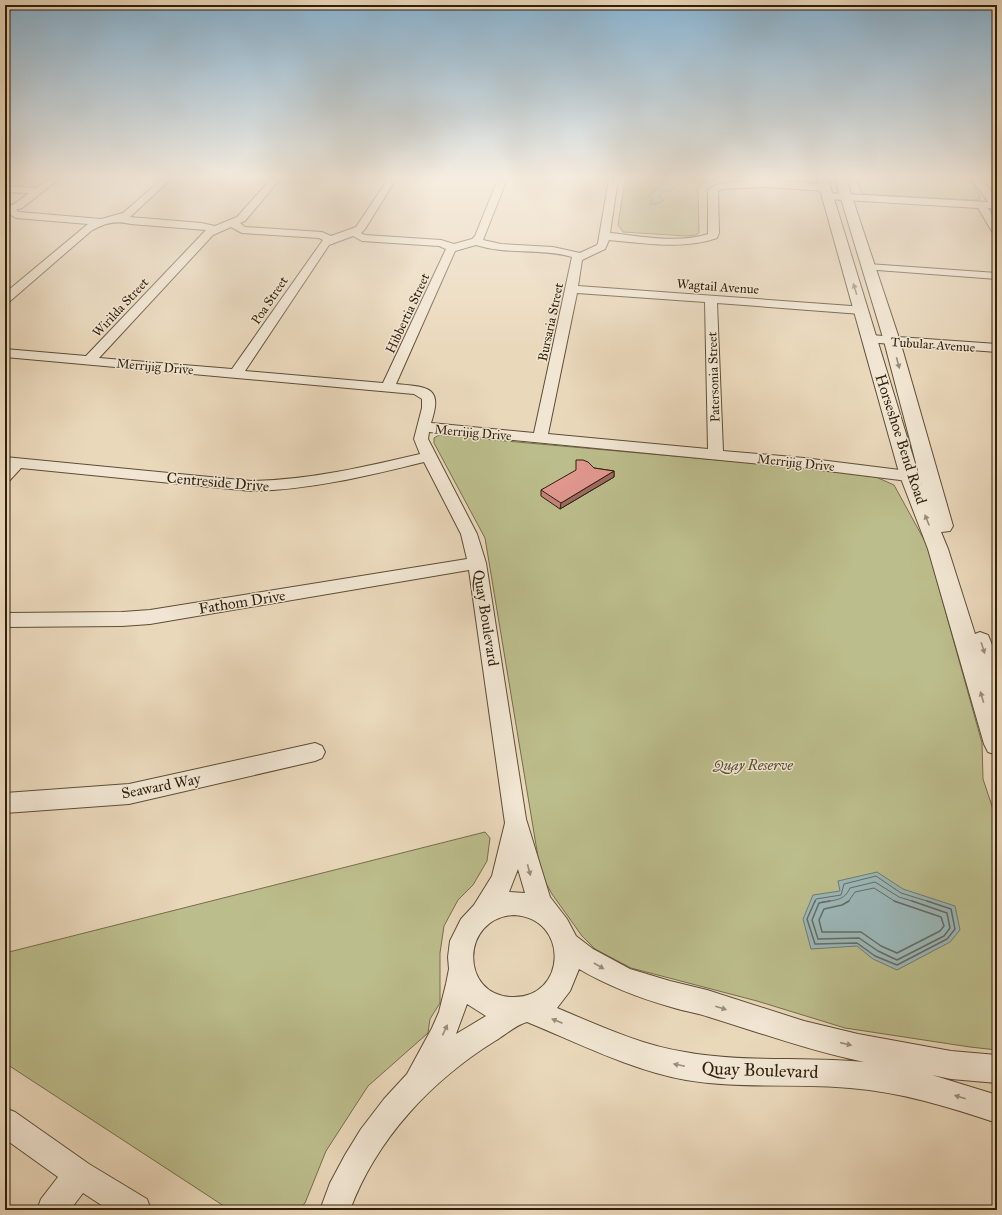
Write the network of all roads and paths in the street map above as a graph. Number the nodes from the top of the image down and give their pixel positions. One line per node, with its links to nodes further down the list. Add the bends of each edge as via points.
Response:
1 (79, 236): 18 (street)
2 (206, 236): 25 (street, Wirilda Street)
3 (323, 236): 11 (street)
4 (343, 236): 11 (street)
5 (359, 236): 13 (street, via 362,238 441,243)
6 (481, 236): 12 (street)
7 (605, 236): 8 (street, via 687,241 707,240); 14 (street, via 600,247)
8 (713, 236)
9 (842, 236): 20 (street, Horseshoe Bend Road, one-way to 9)
10 (858, 236): 15 (street, Horseshoe Bend Road)
11 (330, 240): 26 (street, Poa Street, via 325,243)
12 (476, 241): 13 (street); 14 (street, via 489,247 566,251)
13 (454, 248): 27 (street, Hibbertia Street, via 451,249)
14 (579, 256): 17 (street, Bursaria Street)
15 (868, 267): 16 (street); 22 (street, Horseshoe Bend Road)
16 (997, 276)
17 (572, 289): 19 (street, Wagtail Avenue); 29 (street, Bursaria Street)
18 (5, 299)
19 (711, 299): 20 (street, Wagtail Avenue); 30 (street, Patersonia Street)
20 (861, 310): 21 (street, Horseshoe Bend Road)
21 (870, 339): 22 (street, Tubular Avenue); 33 (street, Horseshoe Bend Road)
22 (892, 340): 23 (street, Tubular Avenue); 35 (street, Horseshoe Bend Road, one-way to 35)
23 (997, 348)
24 (5, 353): 25 (street, Merrijig Drive)
25 (90, 360): 26 (street, Merrijig Drive)
26 (236, 374): 27 (street, Merrijig Drive)
27 (388, 387): 28 (street, Merrijig Drive, via 417,390 429,397 429,408)
28 (423, 427): 29 (street, Merrijig Drive); 31 (street, Quay Boulevard, via 421,439)
29 (540, 438): 30 (street, Merrijig Drive)
30 (716, 454): 33 (street, Merrijig Drive)
31 (428, 457): 32 (street, Centreside Drive, via 303,484 274,487); 36 (street, Quay Boulevard, via 469,534)
32 (11, 462): 34 (street)
33 (909, 476): 35 (street, Merrijig Drive); 39 (street, Horseshoe Bend Road, one-way to 33, via 938,549)
34 (5, 477)
35 (930, 478): 38 (street, Horseshoe Bend Road, one-way to 38)
36 (477, 563): 37 (street, Fathom Drive, via 150,617); 42 (street, Quay Boulevard)
37 (5, 620)
38 (997, 691)
39 (996, 738)
40 (315, 752): 41 (street, Seaward Way, via 128,794)
41 (5, 803)
42 (515, 819): 43 (street, Quay Boulevard, via 508,868 502,884); 44 (street, Quay Boulevard, one-way to 44, via 537,895)
43 (482, 914): 44 (street, Quay Boulevard, via 495,906 509,903 537,908); 46 (street, Quay Boulevard, via 471,924 464,937)
44 (549, 916): 45 (street, Quay Boulevard, via 560,929)
45 (566, 944): 47 (street, Quay Boulevard, via 568,961 557,991 544,1002); 48 (street, Quay Boulevard, one-way to 48, via 584,958 630,981 804,1034 951,1065)
46 (462, 967): 47 (street, Quay Boulevard, via 467,982 488,1004 502,1010); 49 (street, one-way to 46, via 446,1029 454,1008)
47 (523, 1011): 49 (street, via 465,1044); 50 (street, Quay Boulevard, one-way to 47, via 922,1085 885,1078 808,1071 726,1072 654,1060)
48 (997, 1069)
49 (412, 1088): 55 (street, via 371,1140)
50 (997, 1109)
51 (5, 1122): 52 (street)
52 (79, 1174): 53 (street); 54 (street)
53 (52, 1210)
54 (136, 1210)
55 (335, 1210)

